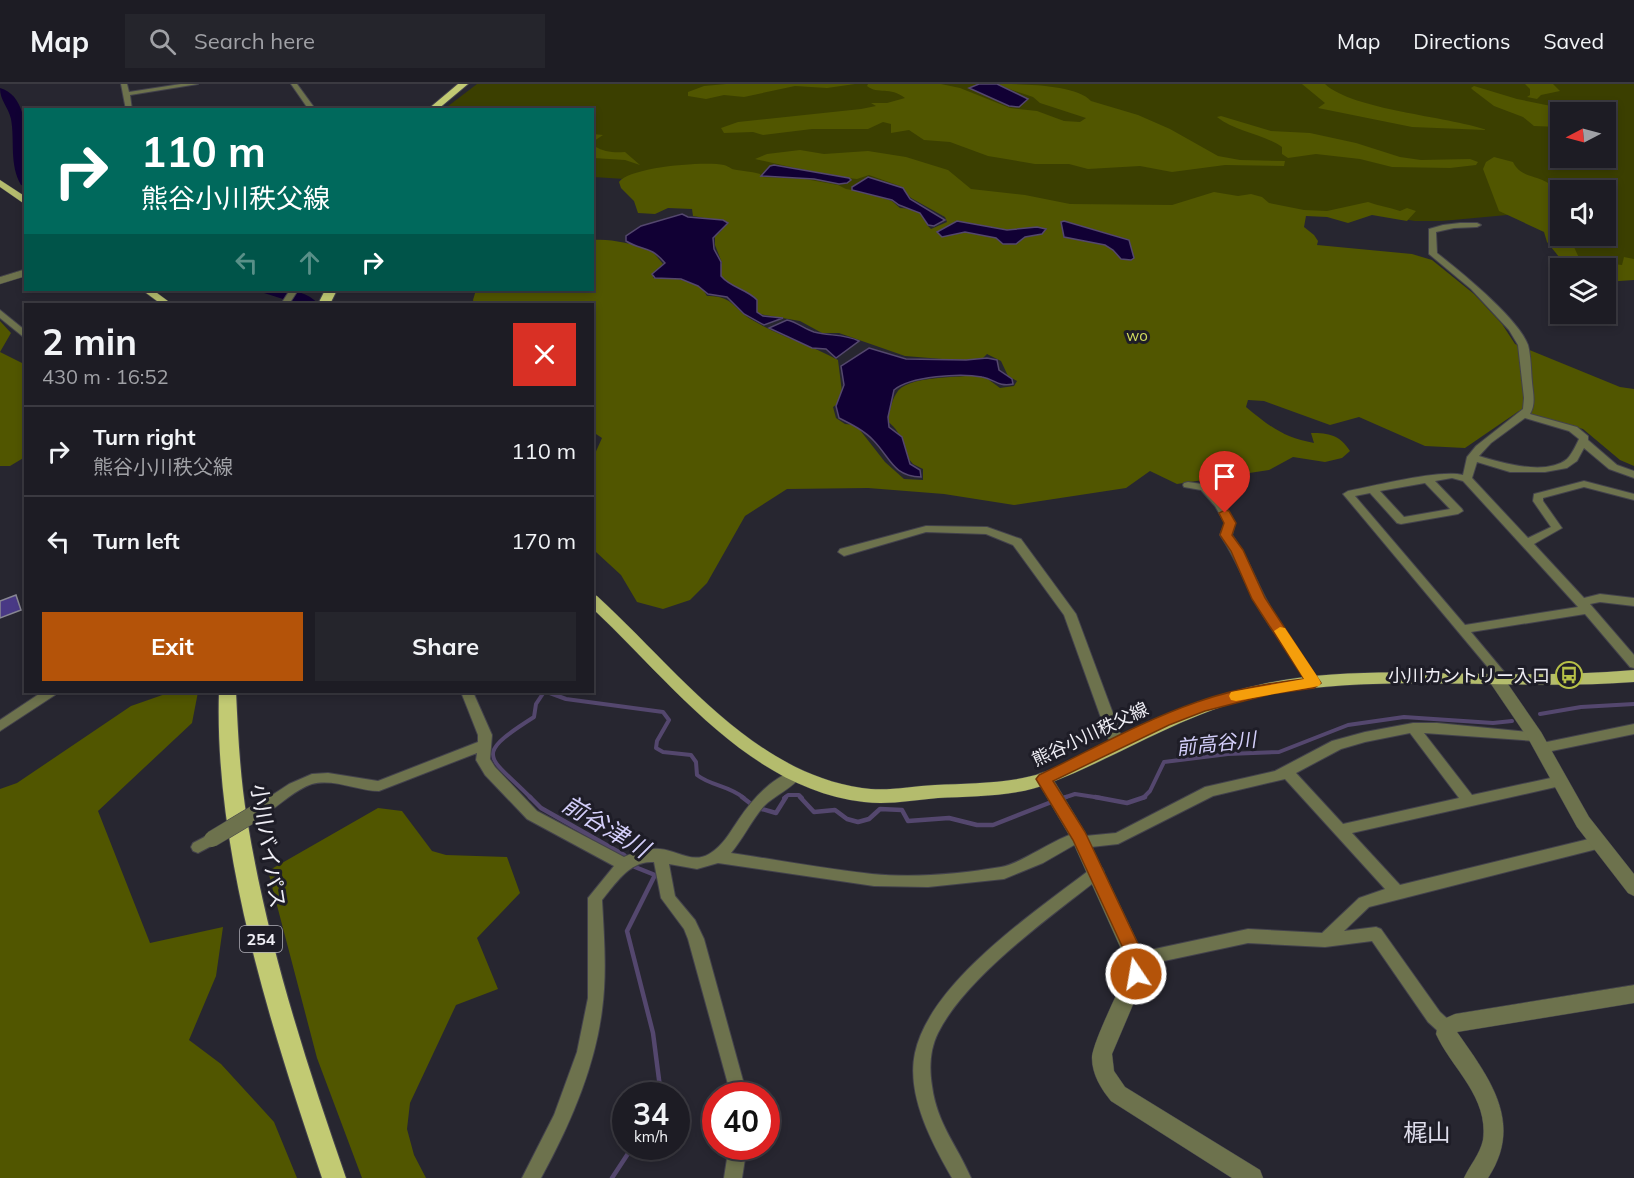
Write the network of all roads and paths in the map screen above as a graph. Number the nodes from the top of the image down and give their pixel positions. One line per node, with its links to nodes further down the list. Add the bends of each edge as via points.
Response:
1 (124, 84): 5 (street)
2 (195, 84): 5 (street)
3 (294, 84): 7 (street)
4 (464, 84): 8 (highway)
5 (126, 94): 6 (street)
6 (129, 108)
7 (312, 108)
8 (434, 108)
9 (0, 183): 10 (main road)
10 (24, 201)
11 (1477, 225): 18 (street, via 1453,225 1432,231 1433,254 1474,287 1523,345 1529,398)
12 (24, 273): 13 (street)
13 (0, 280)
14 (148, 291): 15 (main road)
15 (166, 303)
16 (0, 313): 17 (street)
17 (24, 334)
18 (1524, 415): 19 (street, via 1573,429); 20 (street)
19 (1583, 441): 20 (street, via 1573,459 1563,466 1545,469 1510,470); 21 (street, via 1613,467)
20 (1472, 457): 23 (street)
21 (1634, 476)
22 (1427, 479): 23 (street, via 1452,475); 25 (street); 25 (street, via 1458,511 1401,521)
23 (1467, 479): 27 (street)
24 (1188, 484): 36 (street, via 1204,487 1225,513 1230,523 1226,535 1259,599)
25 (1372, 489): 32 (street, via 1348,494)
26 (1634, 497): 27 (street, via 1584,484 1538,496 1557,528)
27 (1527, 543): 31 (street)
28 (844, 552): 44 (street, via 926,529 987,531 1017,542 1070,614)
29 (594, 601): 47 (main road, 熊谷小川秩父線, via 745,744)
30 (1634, 602): 31 (street, via 1600,598)
31 (1585, 605): 32 (street); 33 (street)
32 (1463, 629): 35 (street)
33 (1634, 664)
34 (1634, 676): 35 (main road, 熊谷小川秩父線)
35 (1501, 680): 36 (main road, 熊谷小川秩父線); 43 (street)
36 (1314, 683): 44 (main road, 熊谷小川秩父線, via 1271,688 1201,706)
37 (50, 693): 40 (street)
38 (227, 693): 67 (highway, 小川バイパス / 254, via 239,828 250,892 288,1037)
39 (467, 693): 45 (street, via 485,735)
40 (0, 726)
41 (1413, 728): 43 (street); 46 (street, via 1337,745); 50 (street)
42 (1634, 729): 43 (street)
43 (1539, 742): 49 (street)
44 (1117, 743): 48 (main road, 熊谷小川秩父線)
45 (484, 745): 54 (street, bridge, via 379,786 310,779); 57 (street, via 483,760 490,771 532,815)
46 (1287, 772): 51 (street); 52 (street, via 1210,791 1118,838)
47 (795, 776): 48 (main road, 熊谷小川秩父線, via 842,791 882,795 1002,787); 56 (street, via 773,789 749,814 736,838)
48 (1044, 779): 52 (street)
49 (1560, 781): 50 (street); 53 (street)
50 (1470, 802): 51 (street)
51 (1340, 830): 60 (street)
52 (1081, 839): 56 (street, via 1063,843 1004,873 928,881 874,879); 58 (street)
53 (1597, 843): 59 (street); 60 (street)
54 (198, 847)
55 (660, 855): 56 (street, via 698,864); 57 (street, via 645,854); 65 (street, via 668,898 696,939)
56 (716, 857)
57 (624, 864): 68 (street, via 595,898 594,1012 547,1150)
58 (1096, 872): 62 (street); 70 (street, via 972,975 947,1001 930,1028 923,1053 927,1105)
59 (1634, 888)
60 (1397, 892): 61 (street, via 1364,902)
61 (1325, 939): 62 (street, via 1248,936); 64 (street, via 1376,934 1434,1017)
62 (1136, 960): 71 (street, via 1136,974 1102,1054 1101,1067 1107,1081 1118,1094)
63 (1634, 994): 64 (street, via 1455,1023)
64 (1446, 1028): 72 (street, via 1446,1034 1483,1089 1495,1126 1488,1159)
65 (735, 1082)
66 (736, 1160): 69 (street)
67 (334, 1178)
68 (531, 1178)
69 (733, 1178)
70 (962, 1178)
71 (1252, 1178)
72 (1475, 1178)

